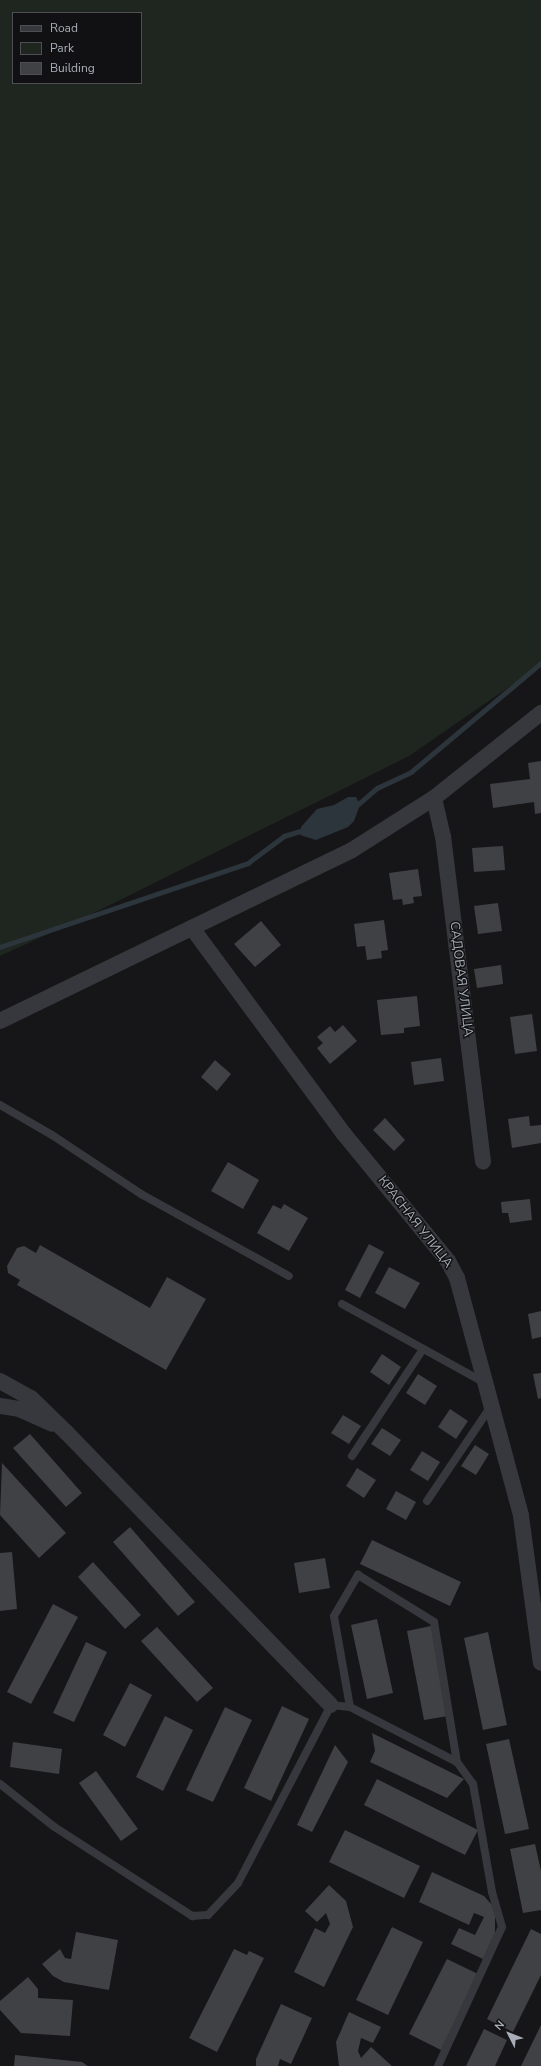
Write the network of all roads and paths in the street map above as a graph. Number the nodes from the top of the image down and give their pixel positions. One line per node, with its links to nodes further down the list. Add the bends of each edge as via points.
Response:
1 (541, 713): 2 (street)
2 (434, 798): 3 (street, via 352,850); 6 (street, САДОВАЯ УЛИЦА, via 443,836)
3 (192, 928): 4 (street); 11 (street, КРАСНАЯ УЛИЦА, via 344,1134 448,1261 457,1278)
4 (0, 1021)
5 (0, 1105): 7 (lane, via 52,1135 141,1194)
6 (483, 1162)
7 (290, 1276)
8 (342, 1304): 9 (lane)
9 (423, 1348): 11 (lane); 15 (lane)
10 (0, 1381): 14 (street, via 31,1398)
11 (486, 1384): 12 (street, КРАСНАЯ УЛИЦА)
12 (491, 1405): 16 (lane); 17 (street, КРАСНАЯ УЛИЦА, via 521,1516)
13 (0, 1406): 14 (street, via 19,1410)
14 (66, 1432): 18 (street)
15 (352, 1456)
16 (428, 1500)
17 (541, 1663)
18 (331, 1704): 19 (lane); 21 (lane, via 238,1883 208,1915 192,1916 52,1826)
19 (350, 1706): 20 (lane); 20 (lane, via 334,1616 358,1575 434,1622)
20 (457, 1762): 22 (lane, via 473,1784 492,1892 502,1927)
21 (0, 1784)
22 (438, 2066)

